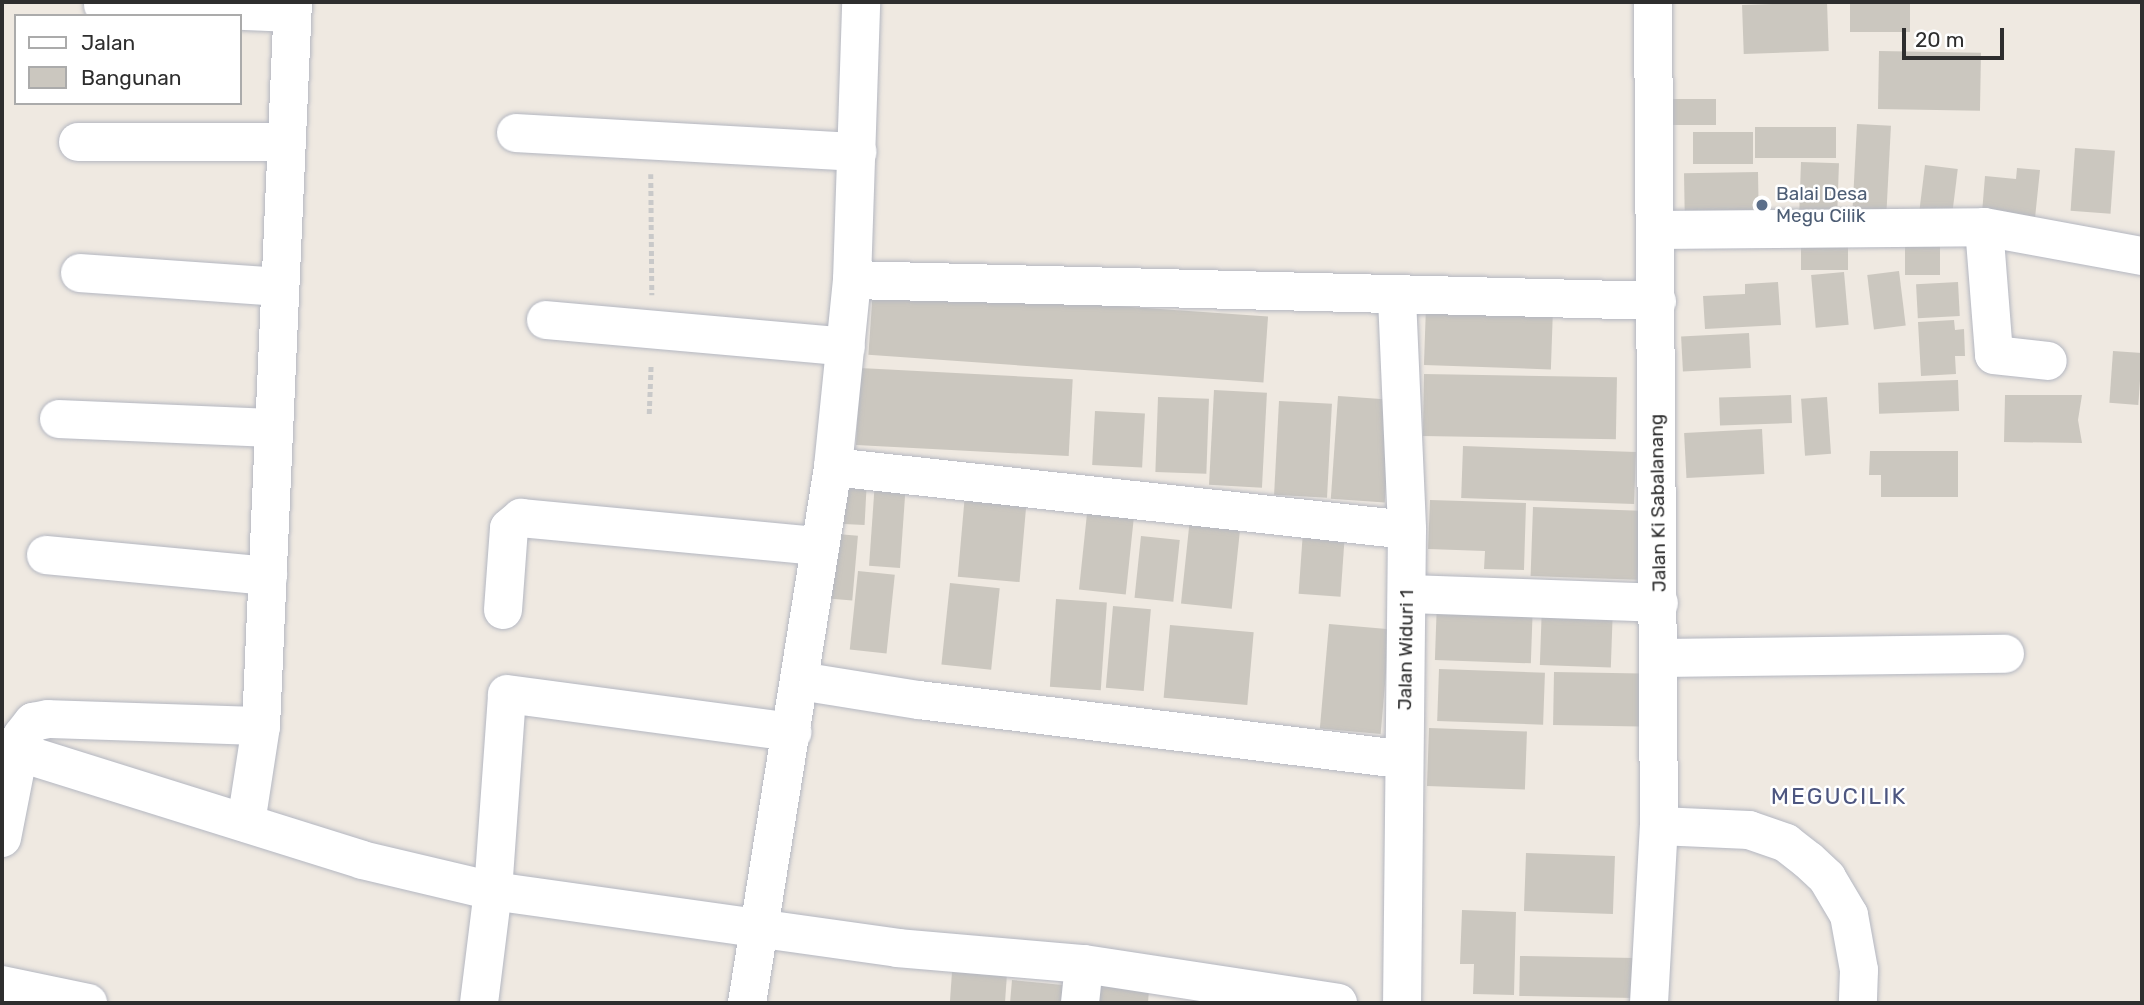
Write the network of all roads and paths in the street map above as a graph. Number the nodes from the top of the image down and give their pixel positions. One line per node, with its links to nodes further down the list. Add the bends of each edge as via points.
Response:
1 (861, 2): 9 (street)
2 (1653, 2): 11 (street, Jalan Ki Sabalanang)
3 (103, 5): 4 (street)
4 (293, 7): 7 (street)
5 (516, 133): 8 (street)
6 (78, 142): 7 (street)
7 (285, 142): 15 (street)
8 (651, 142): 9 (street); 19 (path)
9 (857, 152): 14 (street)
10 (1984, 228): 11 (street); 12 (street); 21 (street, via 1994,355)
11 (1656, 230): 17 (street, Jalan Ki Sabalanang)
12 (2142, 256)
13 (80, 274): 15 (street)
14 (852, 280): 16 (street); 20 (street)
15 (280, 287): 24 (street)
16 (1397, 298): 17 (street); 26 (street, Jalan Widuri 1)
17 (1657, 301): 31 (street, Jalan Ki Sabalanang)
18 (546, 320): 19 (street)
19 (652, 327): 20 (street); 22 (path)
20 (846, 347): 25 (street)
21 (2048, 360)
22 (649, 414)
23 (59, 419): 24 (street)
24 (271, 428): 29 (street)
25 (833, 467): 26 (street); 27 (street)
26 (1407, 530): 30 (street, Jalan Widuri 1)
27 (818, 546): 32 (street, via 521,517 509,528); 35 (street)
28 (46, 555): 29 (street)
29 (268, 576): 36 (street)
30 (1407, 594): 31 (street); 39 (street, Jalan Widuri 1)
31 (1659, 603): 34 (street, Jalan Ki Sabalanang)
32 (503, 610)
33 (2005, 654): 34 (street)
34 (1660, 658): 41 (street, Jalan Ki Sabalanang)
35 (800, 681): 37 (street); 39 (street, via 919,700)
36 (261, 726): 38 (street, via 48,719 26,726); 40 (street)
37 (792, 732): 43 (street, via 507,694); 44 (street)
38 (10, 750): 40 (street); 42 (street)
39 (1403, 759): 52 (street, Jalan Widuri 1)
40 (246, 823): 43 (street, via 362,860)
41 (1660, 825): 53 (street, Jalan Ki Sabalanang); 54 (street, via 1749,830 1786,843 1808,860 1826,878 1849,915 1859,970)
42 (2, 838)
43 (493, 891): 44 (street); 48 (street)
44 (760, 929): 45 (street); 49 (street)
45 (1084, 964): 50 (street); 51 (street)
46 (2, 985): 47 (street)
47 (88, 1003)
48 (479, 1003)
49 (747, 1003)
50 (1080, 1003)
51 (1338, 1003)
52 (1402, 1003)
53 (1649, 1003)
54 (1858, 1003)

